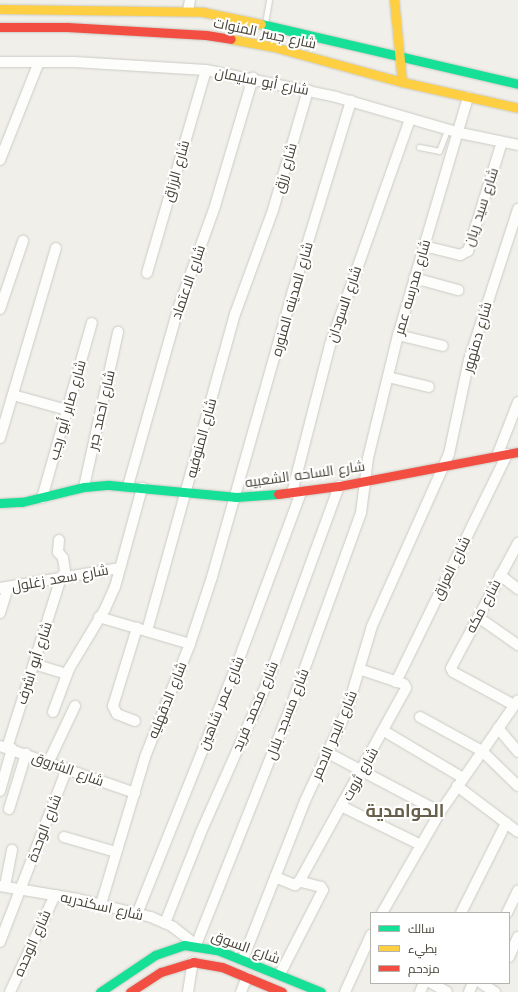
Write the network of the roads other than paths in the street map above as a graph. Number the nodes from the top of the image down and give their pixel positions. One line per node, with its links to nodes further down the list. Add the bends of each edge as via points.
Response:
1 (190, 0): 7 (street)
2 (269, 0): 8 (lane)
3 (394, 0): 10 (street)
4 (94, 4): 5 (street, شارع جسر المنوات); 7 (street, شارع جسر المنوات)
5 (56, 5): 6 (street, شارع جسر المنوات)
6 (0, 9)
7 (188, 11): 8 (street, شارع جسر المنوات)
8 (265, 24): 10 (street, شارع جسر المنوات)
9 (0, 27): 15 (street, شارع جسر المنوات, via 89,28 206,35 280,49)
10 (400, 58): 15 (street); 16 (street, شارع جسر المنوات)
11 (0, 62): 12 (street, شارع أبو سليمان)
12 (38, 62): 13 (street, شارع أبو سليمان, via 165,66); 27 (street)
13 (206, 70): 14 (street, شارع أبو سليمان); 33 (street, شارع الرزاق)
14 (253, 78): 17 (street, شارع أبو سليمان); 51 (street, شارع الاعتماد, via 215,206 178,308)
15 (402, 82): 18 (street, شارع جسر المنوات)
16 (518, 84)
17 (308, 90): 19 (street, شارع أبو سليمان); 30 (street, شارع رزق, via 274,210)
18 (468, 97): 20 (street, شارع جسر المنوات); 23 (street, شارع مدرسه عمر)
19 (351, 101): 21 (street, شارع أبو سليمان); 57 (street, شارع المدينه المنوره, via 292,294)
20 (518, 108)
21 (410, 119): 22 (street, شارع أبو سليمان); 55 (street, شارع السودان, via 330,345)
22 (447, 130): 23 (street, شارع أبو سليمان); 26 (lane, via 439,151)
23 (460, 133): 24 (street, شارع أبو سليمان); 31 (street, شارع مدرسه عمر)
24 (502, 142): 25 (street, شارع أبو سليمان); 31 (street, شارع سيد ريان, via 468,251 458,255)
25 (518, 145)
26 (419, 147)
27 (0, 160)
28 (517, 216): 49 (street, شارع دمنهور, via 480,320 461,394 451,448)
29 (23, 241): 36 (street)
30 (260, 246): 56 (street, شارع المنوفيه, via 235,314)
31 (424, 246): 34 (street, شارع مدرسه عمر)
32 (56, 248): 43 (street)
33 (147, 273)
34 (414, 278): 35 (street); 39 (street, شارع مدرسه عمر)
35 (458, 290)
36 (0, 310)
37 (92, 323): 45 (street, شارع صابر أبو رجب)
38 (118, 332): 53 (street, شارع احمد جبر)
39 (398, 335): 40 (street); 41 (street, شارع مدرسه عمر)
40 (443, 346)
41 (388, 377): 42 (street); 50 (street, شارع مدرسه عمر, via 368,458)
42 (429, 386)
43 (13, 395): 45 (street); 46 (street)
44 (518, 402): 48 (street, شارع العراق)
45 (67, 410): 58 (street, شارع صابر أبو رجب)
46 (0, 438)
47 (518, 452): 48 (street, شارع الساحه الشعبيه)
48 (502, 455): 49 (street, شارع الساحه الشعبيه); 77 (street, شارع العراق)
49 (442, 467): 50 (street, شارع الساحه الشعبيه); 75 (street, شارع البحر الاحمر, via 416,532 372,626)
50 (366, 480): 52 (street, شارع الساحه الشعبيه); 120 (street, شارع مسجد بلال, via 361,513 292,702)
51 (128, 486): 53 (street, شارع الساحه الشعبيه); 54 (street, شارع الساحه الشعبيه)
52 (339, 486): 55 (street, شارع الساحه الشعبيه); 117 (street, شارع محمد فريد, via 267,683 201,832)
53 (84, 487): 58 (street, شارع الساحه الشعبيه)
54 (142, 488): 56 (street, شارع الساحه الشعبيه); 62 (street)
55 (297, 492): 57 (street, شارع الساحه الشعبيه); 116 (street, شارع عمر شاهين, via 242,652)
56 (186, 493): 57 (street, شارع الساحه الشعبيه); 71 (street, شارع المنوفيه)
57 (236, 497): 72 (street, شارع الدقهليه)
58 (42, 498): 59 (street, شارع الساحه الشعبيه)
59 (0, 503)
60 (59, 540): 64 (street, via 58,552 63,558)
61 (518, 543): 63 (street, شارع مكه)
62 (120, 568): 64 (street, شارع سعد زغلول); 68 (street, via 113,593)
63 (500, 575): 66 (street); 69 (street, شارع مكه)
64 (63, 578): 65 (street, شارع سعد زغلول); 74 (street, شارع أبو اشرف)
65 (4, 588): 67 (street)
66 (518, 589)
67 (0, 613)
68 (100, 617): 70 (street); 76 (street)
69 (478, 617): 73 (street); 78 (street, شارع مكه, via 451,669)
70 (137, 628): 71 (street); 82 (street, via 113,706 117,714)
71 (147, 631): 72 (street)
72 (190, 644): 96 (street, شارع الدقهليه, via 150,743)
73 (518, 645)
74 (34, 664): 76 (street); 85 (street, شارع أبو اشرف)
75 (359, 669): 77 (street); 88 (street, شارع البحر الاحمر, via 347,710)
76 (67, 674): 80 (street)
77 (396, 682): 84 (street, شارع ثروت, via 406,688)
78 (516, 702): 83 (street)
79 (75, 706): 90 (street)
80 (53, 712)
81 (420, 717): 86 (street)
82 (135, 721)
83 (498, 728): 86 (street); 87 (street)
84 (384, 731): 92 (street, شارع ثروت); 93 (street)
85 (7, 748): 89 (street, شارع الشروق); 95 (street, شارع أبو اشرف)
86 (482, 751): 93 (street); 94 (street)
87 (518, 752)
88 (328, 753): 92 (street); 106 (street, شارع البحر الاحمر)
89 (26, 754): 90 (street, شارع الشروق); 98 (street)
90 (49, 762): 91 (street, شارع الشروق)
91 (67, 768): 96 (street, شارع الشروق); 109 (street, شارع الوحدة)
92 (362, 771): 97 (street, شارع ثروت); 99 (street)
93 (460, 782): 99 (street); 100 (street)
94 (518, 786)
95 (0, 791)
96 (135, 793): 105 (street, شارع الدقهليه)
97 (342, 806): 103 (street); 107 (street, شارع ثروت)
98 (9, 809)
99 (440, 812): 103 (street)
100 (506, 823): 101 (street); 114 (street)
101 (518, 832)
102 (64, 837): 105 (street)
103 (421, 845): 113 (street)
104 (12, 850): 108 (street)
105 (116, 852): 112 (street, شارع الدقهليه)
106 (274, 877): 107 (street, via 294,885); 123 (street, شارع البحر الاحمر)
107 (300, 880): 125 (street, via 323,890)
108 (2, 886): 109 (street, شارع اسكندريه)
109 (21, 889): 111 (street, شارع اسكندريه); 119 (street, شارع الوحدة)
110 (518, 890): 115 (street)
111 (54, 895): 112 (street, شارع اسكندريه); 130 (street, شارع الوحده)
112 (101, 904): 116 (street, شارع اسكندريه)
113 (386, 912)
114 (462, 912)
115 (507, 912)
116 (137, 914): 117 (street, شارع اسكندريه)
117 (165, 923): 120 (street, شارع اسكندريه)
118 (518, 936): 122 (street)
119 (0, 942)
120 (196, 945): 123 (street, شارع السوق); 131 (street, شارع السوق, via 165,950)
121 (368, 946): 137 (street)
122 (510, 955)
123 (243, 959): 125 (street, شارع السوق)
124 (193, 962): 126 (street, شارع السوق, via 222,967); 132 (street, شارع السوق, via 161,972); 133 (street)
125 (280, 974): 136 (street, شارع السوق)
126 (247, 977): 129 (street, شارع السوق); 134 (street)
127 (434, 984): 138 (street)
128 (483, 984): 139 (street)
129 (267, 989): 135 (street, شارع السوق)
130 (10, 992)
131 (100, 992)
132 (130, 992)
133 (188, 992)
134 (241, 992)
135 (282, 992)
136 (321, 992)
137 (345, 992)
138 (447, 992)
139 (495, 992)

